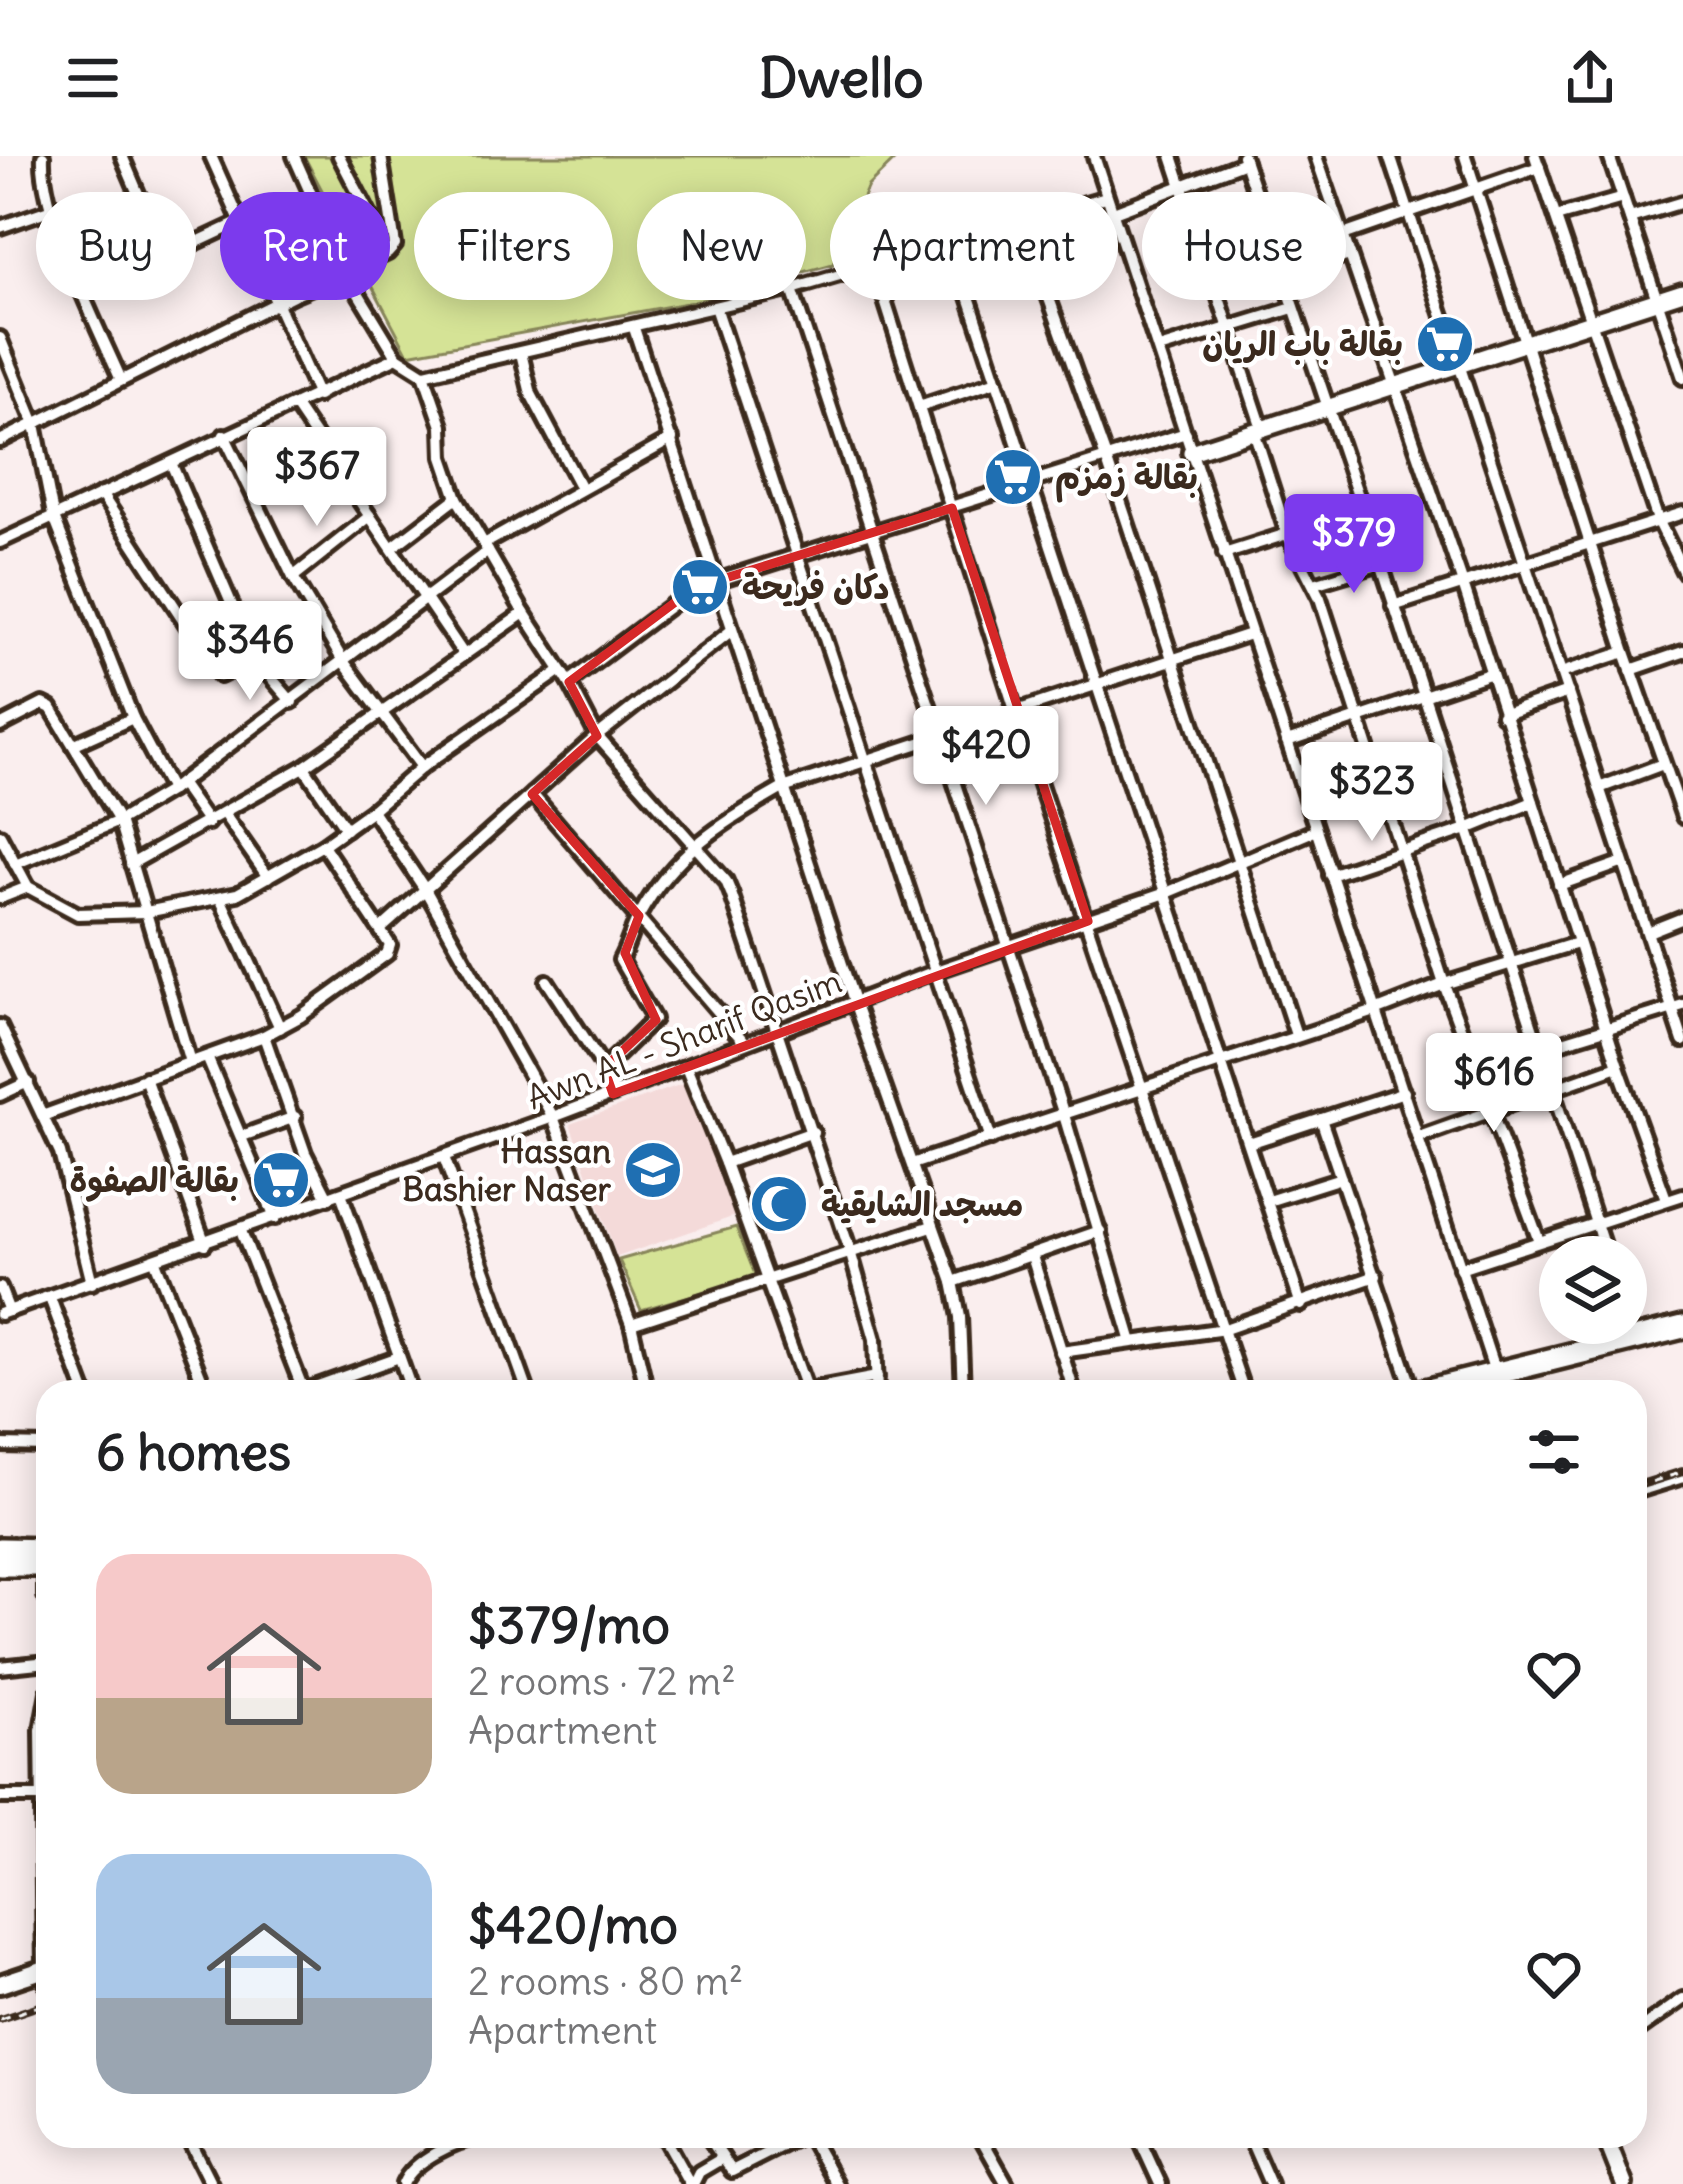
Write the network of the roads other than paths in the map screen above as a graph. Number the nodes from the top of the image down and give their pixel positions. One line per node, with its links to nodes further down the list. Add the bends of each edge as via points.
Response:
1 (43, 156): 17 (street)
2 (122, 156): 18 (street)
3 (211, 156): 19 (street)
4 (295, 156): 20 (street)
5 (339, 156): 21 (street)
6 (381, 156): 22 (street)
7 (1094, 156): 23 (street)
8 (1172, 156): 15 (street)
9 (1316, 156): 25 (street)
10 (1390, 156): 29 (street)
11 (1465, 156): 16 (street)
12 (1610, 156): 26 (street)
13 (1244, 159): 15 (street); 24 (street)
14 (1537, 161): 16 (street); 31 (street)
15 (1182, 185): 28 (street); 58 (street)
16 (1475, 189): 29 (street); 60 (street)
17 (45, 192)
18 (137, 192)
19 (227, 192)
20 (311, 192)
21 (358, 192)
22 (386, 192)
23 (1105, 192)
24 (1255, 192)
25 (1328, 192)
26 (1623, 198): 31 (street); 33 (street)
27 (1683, 202): 33 (street)
28 (1118, 211)
29 (1409, 214): 36 (street); 64 (street)
30 (36, 215): 34 (street)
31 (1556, 217): 56 (street)
32 (390, 218): 38 (street)
33 (1630, 218): 52 (street)
34 (0, 227)
35 (1118, 230): 61 (street)
36 (1346, 234)
37 (1346, 244): 39 (street)
38 (390, 250)
39 (1350, 255): 40 (street); 69 (street)
40 (1346, 256)
41 (1683, 292): 52 (street)
42 (85, 300): 67 (street)
43 (274, 300): 53 (street)
44 (285, 300): 53 (street)
45 (362, 300): 63 (street)
46 (747, 300): 54 (street)
47 (796, 300): 92 (street)
48 (885, 300): 72 (street)
49 (970, 300): 68 (street)
50 (1050, 300): 81 (street)
51 (1290, 300): 55 (street)
52 (1657, 300): 56 (street); 66 (street)
53 (276, 304): 67 (street); 70 (street)
54 (715, 308): 57 (street); 99 (street)
55 (1293, 308): 58 (street); 73 (street)
56 (1590, 321): 60 (street); 91 (street)
57 (634, 328): 62 (street); 78 (street)
58 (1228, 328): 61 (street); 75 (street)
59 (0, 338): 74 (street)
60 (1525, 344): 64 (street); 94 (street)
61 (1159, 350): 76 (street)
62 (520, 353): 65 (street); 84 (street, via 531,394)
63 (397, 358): 65 (street); 70 (street)
64 (1460, 365): 69 (street); 100 (street)
65 (424, 374): 86 (street)
66 (1683, 378)
67 (121, 380): 74 (street)
68 (997, 381): 72 (street); 83 (street)
69 (1394, 388): 73 (street); 105 (street)
70 (318, 396): 71 (street)
71 (295, 406): 77 (street); 90 (street)
72 (920, 407): 87 (street)
73 (1326, 410): 75 (street); 101 (street)
74 (34, 424): 79 (street); 89 (street)
75 (1258, 430): 80 (street); 93 (street)
76 (1186, 433): 80 (street); 81 (street)
77 (224, 435): 82 (street); 104 (street)
78 (672, 439): 84 (street); 103 (street)
79 (0, 441)
80 (1192, 452): 98 (street)
81 (1106, 458): 83 (street); 116 (street)
82 (171, 464): 85 (street); 115 (street)
83 (1030, 484): 87 (street); 123 (street)
84 (581, 488): 97 (street)
85 (101, 494): 89 (street); 115 (street, via 220,676)
86 (458, 498): 96 (street); 97 (street)
87 (952, 508): 92 (street); 127 (street)
88 (1683, 513): 91 (street)
89 (53, 515): 95 (street); 130 (street)
90 (370, 516): 96 (street); 104 (street)
91 (1658, 520): 94 (street); 102 (street)
92 (872, 532): 99 (street); 134 (street)
93 (1287, 534): 98 (street); 106 (street)
94 (1590, 541): 100 (street); 112 (street)
95 (0, 542)
96 (393, 547): 107 (street)
97 (486, 548): 107 (street); 109 (street)
98 (1224, 554): 111 (street)
99 (797, 558): 103 (street); 137 (street)
100 (1525, 561): 105 (street); 121 (street)
101 (1382, 564): 106 (street); 108 (street)
102 (1683, 571)
103 (716, 577): 110 (street); 122 (street)
104 (293, 578): 117 (street)
105 (1462, 581): 108 (street); 120 (street)
106 (1313, 584): 131 (street)
107 (425, 597): 114 (street); 117 (street)
108 (1393, 606): 125 (street)
109 (524, 613): 114 (street); 118 (street)
110 (732, 630): 133 (street); 143 (street)
111 (1250, 634): 116 (street); 135 (street)
112 (1625, 652): 119 (street); 121 (street)
113 (1683, 652): 119 (street)
114 (464, 655): 128 (street)
115 (254, 659): 126 (street)
116 (1171, 660): 123 (street); 161 (street)
117 (343, 661): 126 (street); 128 (street)
118 (560, 670): 122 (street); 140 (street)
119 (1631, 670): 138 (street)
120 (1492, 673): 125 (street); 129 (street)
121 (1561, 673): 124 (street)
122 (569, 682): 133 (street)
123 (1095, 684): 127 (street); 169 (street)
124 (1568, 692): 129 (street); 144 (street)
125 (1424, 698): 131 (street); 154 (street)
126 (292, 702): 142 (street)
127 (1015, 710): 134 (street); 175 (street)
128 (384, 715): 139 (street); 140 (street)
129 (1502, 715): 146 (street)
130 (133, 718): 136 (street); 142 (street)
131 (1356, 720): 135 (street); 141 (street)
132 (0, 725): 136 (street, via 43,704)
133 (597, 736): 145 (street); 158 (street)
134 (938, 737): 137 (street); 179 (street)
135 (1287, 742): 147 (street)
136 (75, 744): 151 (street)
137 (865, 760): 143 (street); 181 (street)
138 (1663, 764): 144 (street); 150 (street)
139 (304, 767): 149 (street); 153 (street)
140 (422, 767): 148 (street)
141 (1378, 786): 147 (street); 159 (street)
142 (175, 787): 151 (street); 152 (street)
143 (783, 788): 158 (street); 184 (street)
144 (1599, 788): 162 (street)
145 (532, 794): 168 (street); 173 (street)
146 (1532, 802): 154 (street); 166 (street)
147 (1310, 808): 155 (street)
148 (372, 810): 153 (street); 168 (street)
149 (224, 814): 152 (street); 165 (street)
150 (1683, 817)
151 (119, 821): 160 (street); 163 (street)
152 (208, 823): 160 (street)
153 (346, 829): 157 (street)
154 (1467, 829): 159 (street); 180 (street)
155 (1316, 830): 161 (street, Awn AL - Sharif Qasim); 164 (street)
156 (0, 835): 163 (street)
157 (323, 844): 165 (street); 176 (street)
158 (693, 844): 173 (street); 190 (street, via 731,893)
159 (1399, 852): 164 (street); 183 (street)
160 (131, 863): 172 (street)
161 (1238, 863): 169 (street, Awn AL - Sharif Qasim); 191 (street)
162 (1622, 863): 166 (street); 177 (street)
163 (15, 864): 167 (street)
164 (1330, 875): 186 (street)
165 (268, 878): 171 (street)
166 (1559, 885): 178 (street)
167 (28, 887): 170 (street); 172 (street, via 78,914)
168 (426, 891): 176 (street); 213 (street)
169 (1166, 893): 175 (street, Awn AL - Sharif Qasim); 197 (street)
170 (0, 898)
171 (220, 898): 172 (street); 188 (street)
172 (146, 912): 198 (street)
173 (639, 916): 194 (street); 201 (street, via 620,959 654,1019)
174 (1683, 918): 177 (street)
175 (1088, 921): 179 (street, Awn AL - Sharif Qasim); 204 (street)
176 (382, 928): 188 (street, via 387,954)
177 (1648, 932): 185 (street)
178 (1577, 943): 180 (street); 189 (street)
179 (1009, 949): 181 (street, Awn AL - Sharif Qasim); 211 (street)
180 (1511, 962): 183 (street); 195 (street)
181 (933, 971): 184 (street, Awn AL - Sharif Qasim); 218 (street)
182 (547, 981): 201 (street)
183 (1444, 984): 186 (street); 209 (street)
184 (855, 1004): 190 (street, Awn AL - Sharif Qasim); 222 (street)
185 (1677, 1007): 189 (street); 193 (street)
186 (1375, 1011): 191 (street); 206 (street)
187 (0, 1026): 203 (street)
188 (280, 1028): 192 (street)
189 (1606, 1029): 195 (street); 200 (street)
190 (778, 1030): 194 (street, Awn AL - Sharif Qasim); 215 (street)
191 (1296, 1035): 197 (street)
192 (264, 1036): 196 (street); 212 (street)
193 (1683, 1041)
194 (745, 1043): 199 (street, Awn AL - Sharif Qasim)
195 (1540, 1049): 205 (street)
196 (207, 1057): 198 (street); 216 (street)
197 (1223, 1059): 204 (street); 219 (street)
198 (190, 1062): 202 (street)
199 (686, 1066): 207 (street, Awn AL - Sharif Qasim); 221 (street)
200 (1618, 1066): 205 (street); 226 (street)
201 (604, 1068): 207 (street)
202 (146, 1078): 210 (street); 236 (street)
203 (28, 1082): 208 (street); 210 (street)
204 (1143, 1086): 211 (street); 251 (street)
205 (1554, 1090): 209 (street); 229 (street)
206 (1405, 1092): 214 (street); 217 (street)
207 (613, 1094): 213 (street, Awn AL - Sharif Qasim)
208 (0, 1095)
209 (1488, 1113): 217 (street); 235 (street)
210 (45, 1115): 244 (street)
211 (1064, 1115): 218 (street); 232 (street)
212 (295, 1117): 216 (street); 225 (street, via 305,1153)
213 (554, 1117): 220 (street, Awn AL - Sharif Qasim); 249 (street)
214 (1321, 1119): 219 (street); 223 (street)
215 (813, 1132): 221 (street); 237 (street)
216 (242, 1136): 228 (street)
217 (1419, 1137): 240 (street)
218 (992, 1139): 222 (street)
219 (1249, 1142): 227 (street)
220 (444, 1157): 225 (street, Awn AL - Sharif Qasim); 265 (street)
221 (725, 1163): 242 (street)
222 (912, 1163): 230 (street)
223 (1341, 1178): 227 (street); 241 (street)
224 (1683, 1195): 226 (street)
225 (334, 1196): 228 (street, Awn AL - Sharif Qasim); 257 (street)
226 (1666, 1199): 229 (street)
227 (1268, 1201): 247 (street)
228 (275, 1218): 231 (street, Awn AL - Sharif Qasim)
229 (1599, 1225): 233 (street); 234 (street)
230 (932, 1226): 237 (street); 243 (street)
231 (241, 1231): 236 (street, Awn AL - Sharif Qasim); 262 (street)
232 (1100, 1231): 238 (street); 254 (street)
233 (1558, 1236)
234 (1602, 1236)
235 (1539, 1241): 240 (street)
236 (205, 1244): 239 (street, Awn AL - Sharif Qasim)
237 (850, 1251): 242 (street); 259 (street)
238 (1032, 1256): 243 (street); 256 (street)
239 (155, 1262): 244 (street, Awn AL - Sharif Qasim); 261 (street)
240 (1460, 1268): 258 (street)
241 (1376, 1276): 247 (street); 272 (street)
242 (767, 1279): 249 (street); 267 (street)
243 (953, 1282): 269 (street)
244 (92, 1283): 246 (street, Awn AL - Sharif Qasim)
245 (0, 1288): 248 (street)
246 (50, 1298): 248 (street, Awn AL - Sharif Qasim); 260 (street)
247 (1301, 1304): 251 (street)
248 (5, 1313)
249 (631, 1324): 266 (street)
250 (1683, 1328): 252 (highway)
251 (1225, 1329): 254 (street); 271 (street)
252 (1647, 1331)
253 (1683, 1339): 274 (highway)
254 (1132, 1342): 256 (street)
255 (1590, 1344): 258 (highway)
256 (1061, 1352): 270 (street)
257 (399, 1357): 263 (street); 264 (street)
258 (1496, 1375): 273 (highway)
259 (877, 1377): 268 (street)
260 (81, 1380)
261 (202, 1380)
262 (299, 1380)
263 (337, 1380)
264 (408, 1380)
265 (524, 1380)
266 (644, 1380)
267 (802, 1380)
268 (861, 1380)
269 (963, 1380)
270 (1070, 1380)
271 (1240, 1380)
272 (1413, 1380)
273 (1473, 1380)
274 (1525, 1380)
275 (1, 1441): 276 (street)
276 (36, 1445)
277 (1683, 1477): 278 (street)
278 (1647, 1488)
279 (0, 1550): 280 (highway)
280 (36, 1552)
281 (0, 1565): 282 (highway)
282 (36, 1566)
283 (36, 1663): 284 (street)
284 (0, 1667)
285 (0, 1797): 286 (street)
286 (36, 1797)
287 (36, 1979): 288 (main road)
288 (0, 1988)
289 (1683, 1999): 290 (street)
290 (1647, 2024)
291 (193, 2148): 302 (street)
292 (447, 2148): 303 (street, via 413,2167)
293 (670, 2148): 304 (street)
294 (715, 2148): 301 (street)
295 (781, 2148): 301 (street, via 732,2171)
296 (813, 2148): 305 (street)
297 (987, 2148): 306 (street)
298 (1144, 2148): 307 (street)
299 (1254, 2148): 308 (street)
300 (1610, 2148): 309 (street)
301 (721, 2159): 304 (street)
302 (211, 2184)
303 (404, 2184)
304 (692, 2184)
305 (836, 2184)
306 (1007, 2184)
307 (1160, 2184)
308 (1270, 2184)
309 (1624, 2184)

